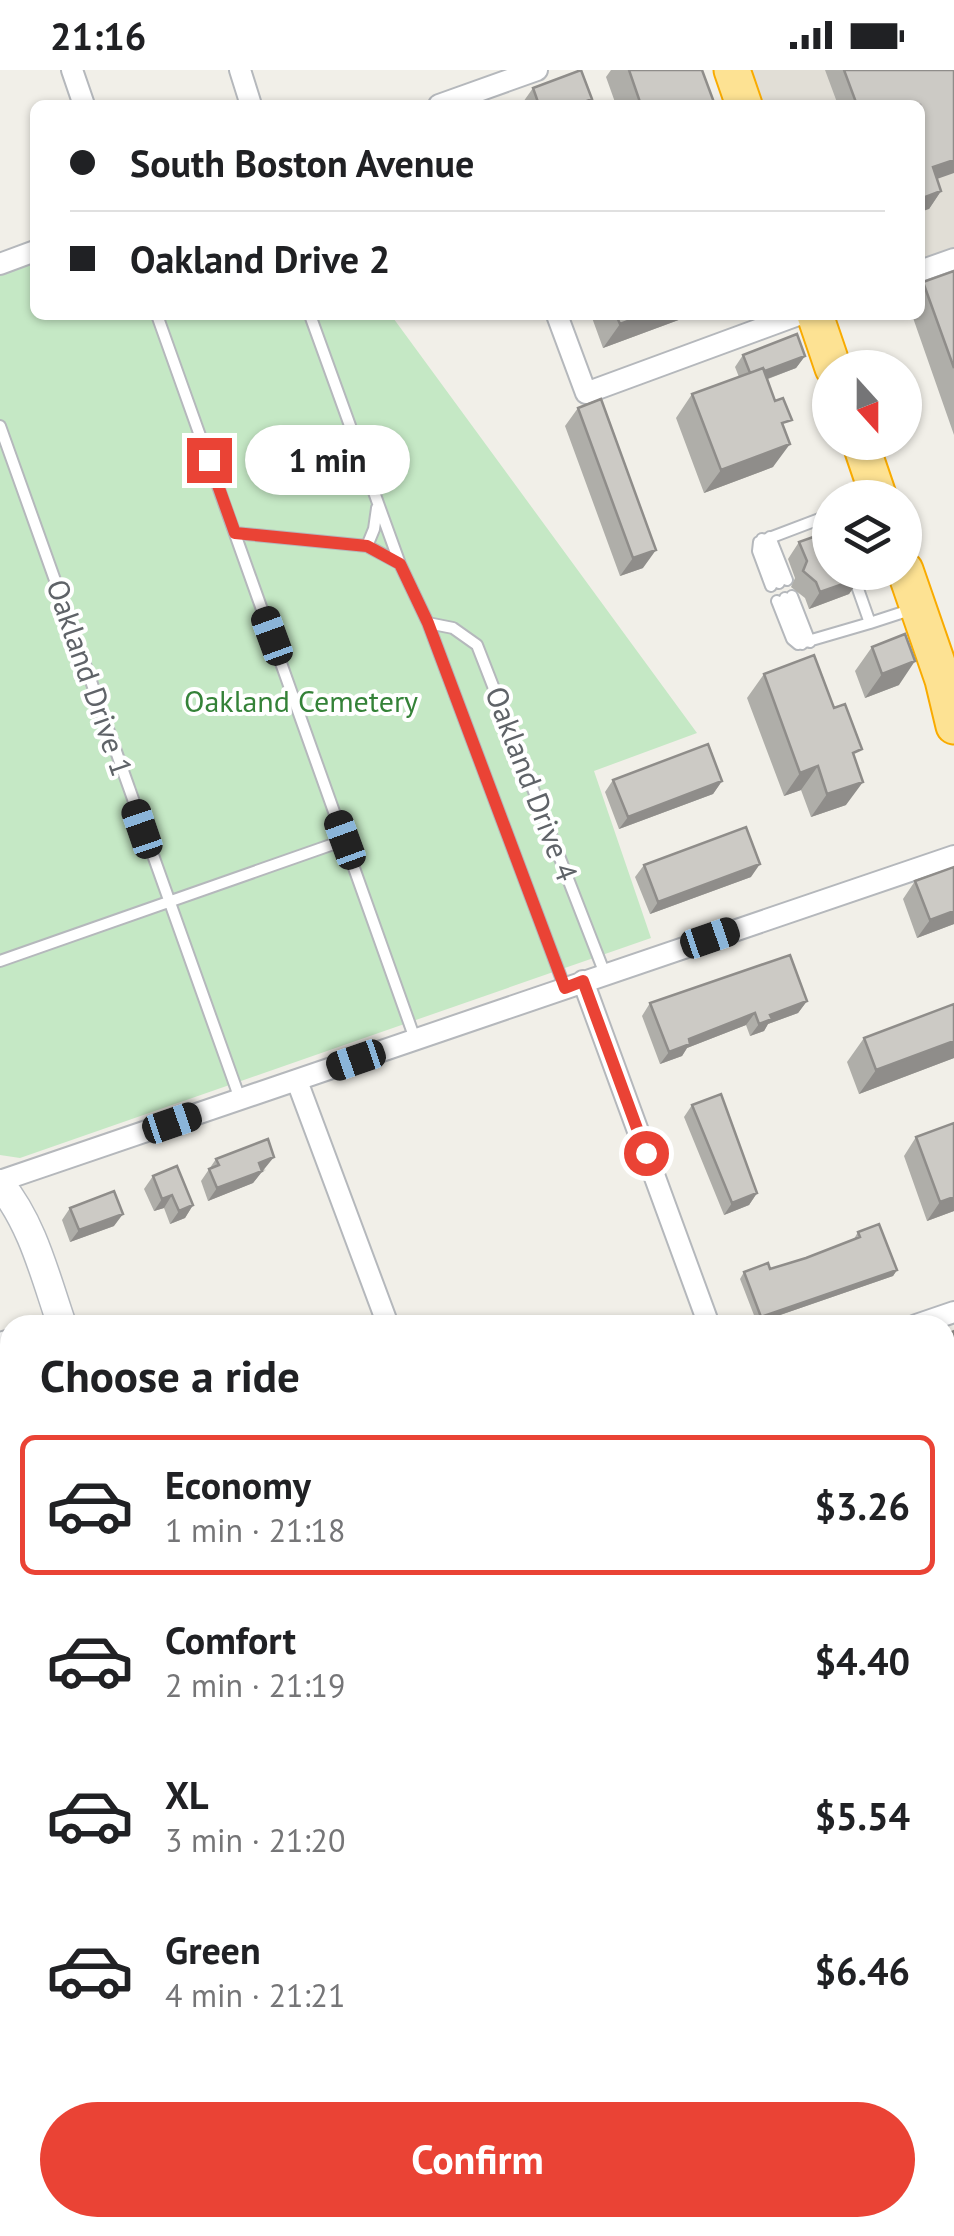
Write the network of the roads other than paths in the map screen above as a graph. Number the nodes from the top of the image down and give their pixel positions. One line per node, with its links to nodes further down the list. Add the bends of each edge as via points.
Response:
1 (72, 70): 6 (street)
2 (240, 70): 7 (street)
3 (537, 70): 5 (street)
4 (732, 70): 8 (highway)
5 (477, 99)
6 (82, 100)
7 (249, 100)
8 (742, 100)
9 (30, 253): 11 (street)
10 (954, 260): 12 (street)
11 (0, 264)
12 (925, 270)
13 (159, 320): 22 (lane)
14 (312, 320): 20 (lane)
15 (559, 320): 16 (street, via 586,393)
16 (784, 320)
17 (817, 320): 18 (highway)
18 (828, 350)
19 (0, 426): 35 (lane, Oakland Drive 1)
20 (378, 502): 24 (lane); 25 (lane)
21 (812, 521): 23 (lane)
22 (235, 533): 24 (lane); 33 (lane)
23 (766, 538): 23 (lane, via 779,583 758,552)
24 (367, 546): 25 (lane)
25 (400, 564): 30 (lane)
26 (858, 590): 31 (lane)
27 (912, 590): 29 (highway)
28 (785, 598): 31 (lane, via 792,639 806,644)
29 (918, 607): 31 (lane); 32 (highway)
30 (428, 623): 37 (lane, Oakland Drive 4, via 453,628 477,645); 38 (lane)
31 (870, 623)
32 (954, 726)
33 (345, 840): 35 (lane); 39 (lane)
34 (954, 856): 37 (street)
35 (168, 902): 36 (lane); 41 (lane, Oakland Drive 1)
36 (0, 961)
37 (606, 974): 38 (street)
38 (574, 984): 39 (street); 45 (street)
39 (416, 1040): 40 (street)
40 (298, 1080): 41 (street); 44 (street)
41 (241, 1100): 42 (street)
42 (0, 1182): 43 (street, via 32,1238)
43 (55, 1315)
44 (384, 1315)
45 (705, 1315)

